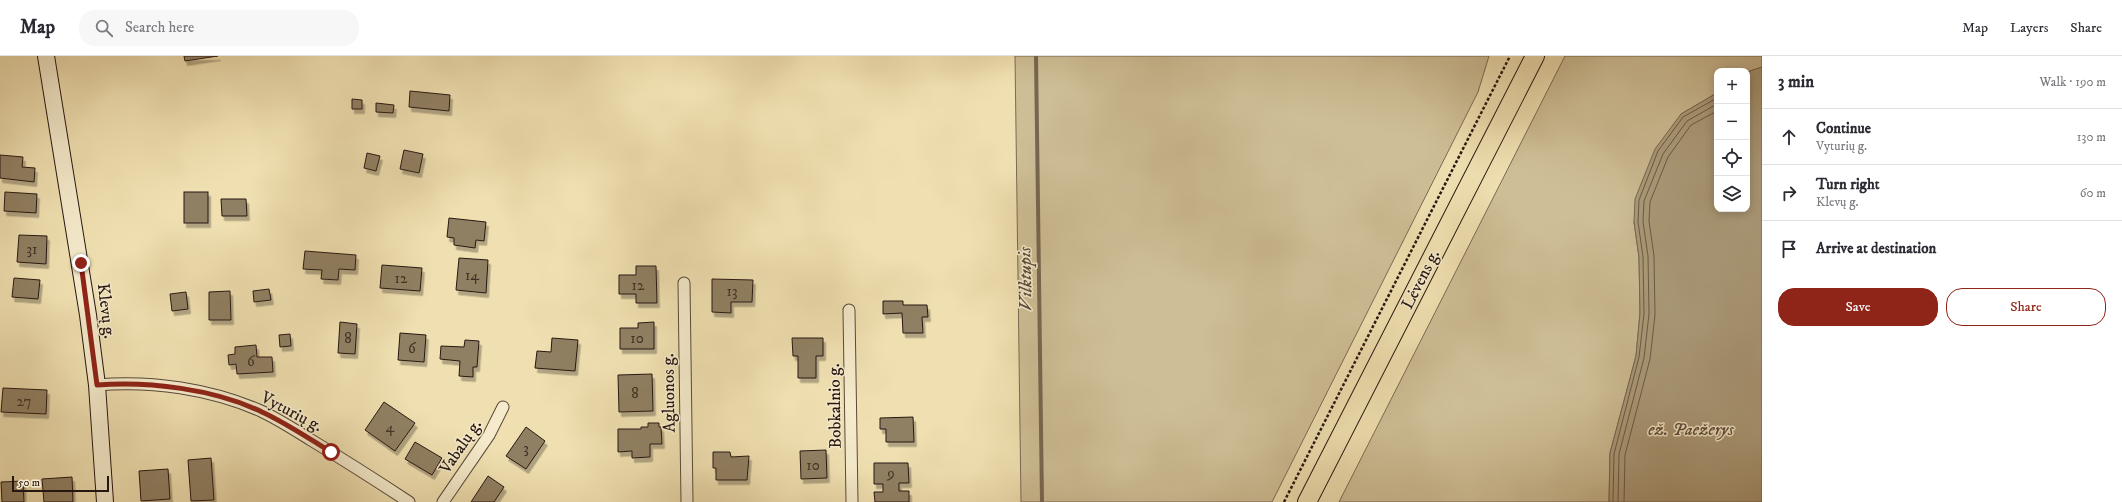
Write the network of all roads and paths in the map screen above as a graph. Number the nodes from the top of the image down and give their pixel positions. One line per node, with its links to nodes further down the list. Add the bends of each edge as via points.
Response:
1 (46, 56): 6 (main road, Klevų g., via 81,263)
2 (1510, 56): 13 (path)
3 (1535, 56): 14 (main road, Lėvens g.)
4 (684, 283): 11 (street, Agluonos g.)
5 (849, 310): 12 (street, Bobkalnio g.)
6 (97, 385): 8 (main road, Klevų g.); 9 (street, Vyturių g., via 115,383 157,386 234,401 262,412 289,427)
7 (502, 408): 10 (street, Vabalų g., via 489,435)
8 (105, 502)
9 (409, 502)
10 (443, 502)
11 (686, 502)
12 (852, 502)
13 (1284, 502)
14 (1307, 502)

